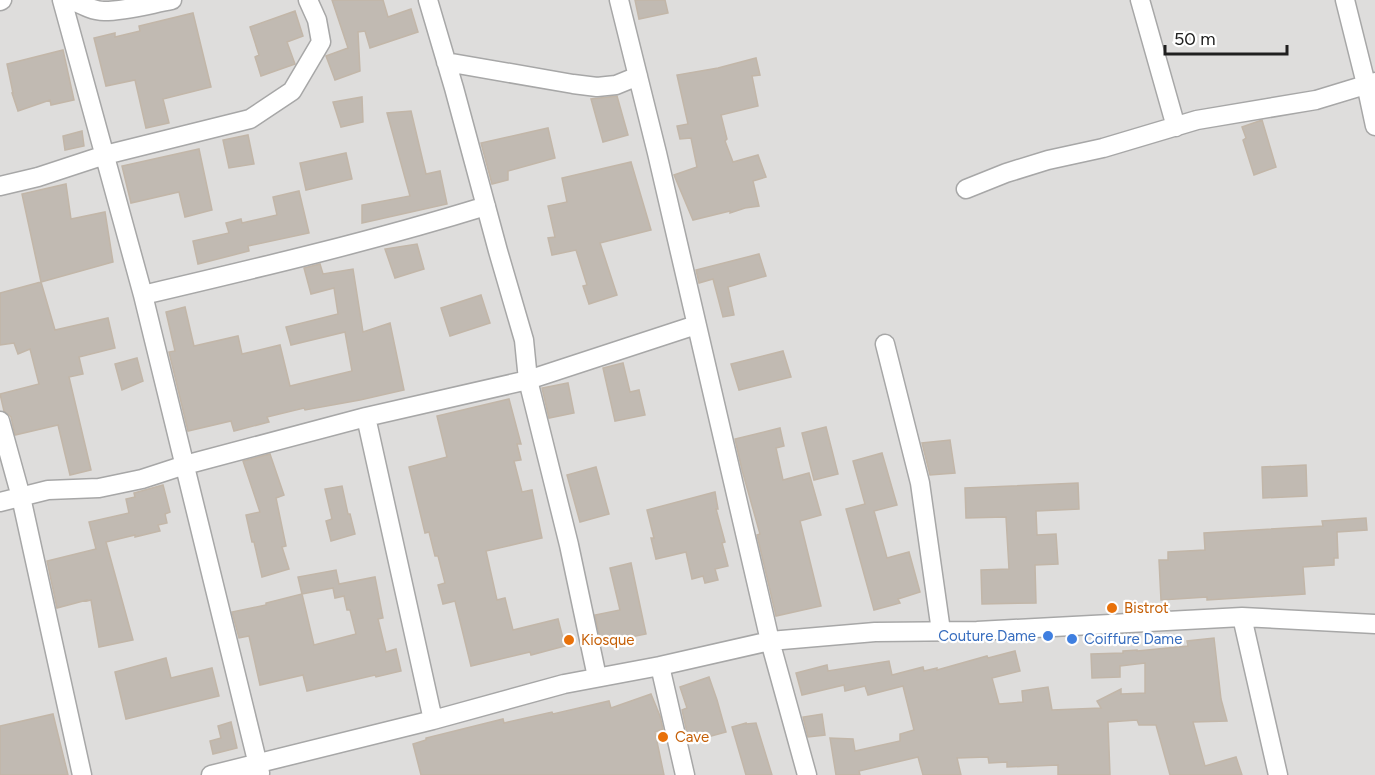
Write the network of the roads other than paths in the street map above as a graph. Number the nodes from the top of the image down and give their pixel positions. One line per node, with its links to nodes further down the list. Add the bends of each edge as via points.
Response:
1 (62, 0): 14 (street)
2 (72, 0): 3 (street, via 102,11)
3 (172, 0)
4 (308, 0): 14 (street, via 321,42 292,91 250,119)
5 (428, 0): 9 (street)
6 (619, 0): 10 (street)
7 (1140, 0): 13 (street)
8 (1344, 0): 11 (street)
9 (446, 62): 10 (street, via 597,87); 17 (street)
10 (638, 76): 19 (street)
11 (1371, 83): 12 (street); 13 (street, via 1316,99)
12 (1375, 126)
13 (1176, 127): 16 (street, via 1048,160)
14 (105, 154): 15 (street); 18 (street)
15 (0, 186)
16 (966, 189)
17 (486, 206): 18 (street, via 311,255); 21 (street, via 524,340)
18 (143, 295): 24 (street)
19 (696, 325): 21 (street); 30 (street)
20 (885, 344): 29 (street, via 920,483)
21 (528, 380): 22 (street); 32 (street)
22 (366, 417): 24 (street); 33 (street)
23 (0, 421): 25 (street)
24 (184, 465): 25 (street, via 99,488 48,490); 34 (street)
25 (21, 497): 26 (street); 35 (street)
26 (0, 502)
27 (1242, 617): 28 (street); 29 (street); 39 (street)
28 (1375, 624)
29 (941, 631): 30 (street)
30 (770, 641): 31 (street); 38 (street)
31 (660, 666): 32 (street); 37 (street)
32 (597, 677): 33 (street)
33 (433, 720): 34 (street)
34 (259, 769): 36 (street)
35 (82, 775)
36 (210, 775)
37 (685, 775)
38 (807, 775)
39 (1278, 775)

